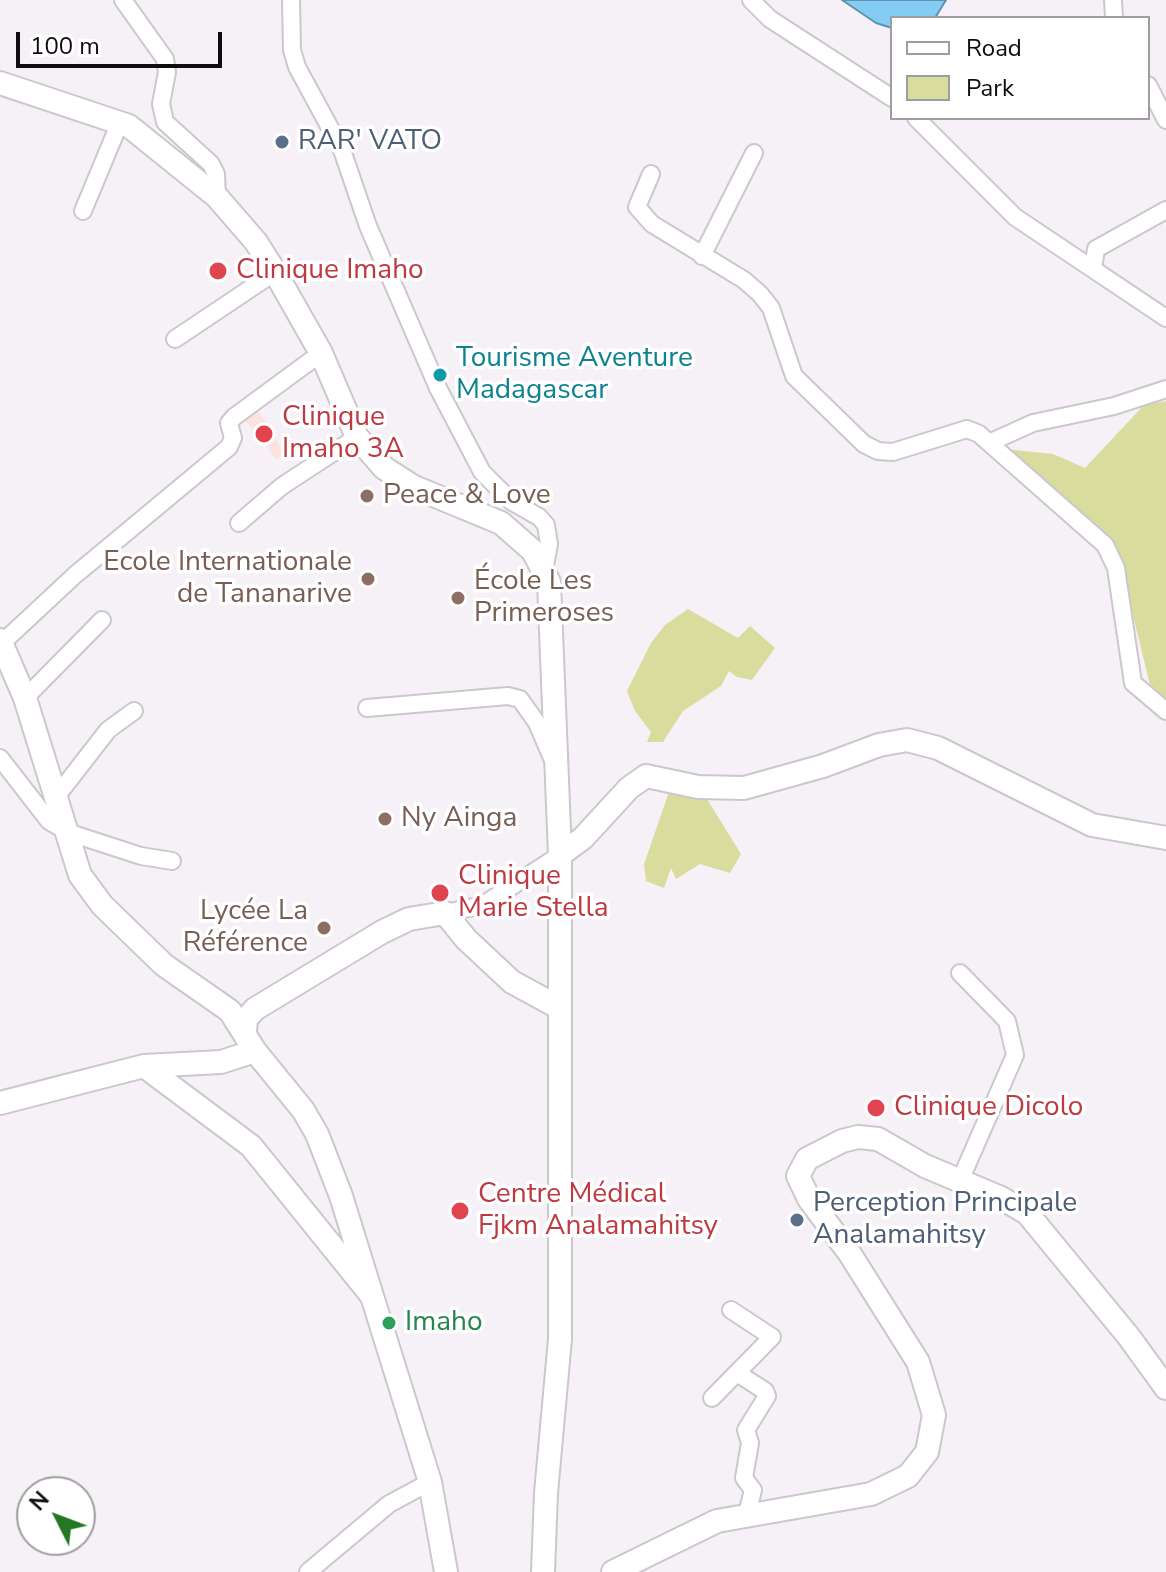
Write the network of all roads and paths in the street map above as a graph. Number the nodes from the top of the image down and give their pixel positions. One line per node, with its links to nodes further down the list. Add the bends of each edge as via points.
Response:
1 (123, 0): 12 (street, via 165,59 165,122 211,164)
2 (291, 0): 25 (street, via 297,67 342,150 368,226 438,388 482,472 546,525)
3 (751, 0): 6 (street, via 780,26)
4 (0, 83): 9 (main road)
5 (1150, 89): 8 (street)
6 (890, 97)
7 (918, 120): 16 (street, via 1015,217)
8 (1166, 120)
9 (120, 122): 12 (main road, via 150,140); 14 (street)
10 (754, 153): 15 (street)
11 (651, 174): 15 (street, via 637,207 652,224)
12 (217, 197): 17 (main road)
13 (1166, 210): 16 (street, via 1096,249)
14 (83, 211)
15 (702, 256): 23 (street, via 760,294 771,308 794,376 864,444 893,452 967,429)
16 (1093, 269): 18 (street)
17 (275, 272): 19 (street); 20 (main road)
18 (1166, 318)
19 (175, 339)
20 (321, 353): 22 (main road); 27 (street, via 234,417 229,447)
21 (1166, 389): 23 (street, via 1033,423)
22 (357, 437): 24 (street, via 282,486); 25 (main road, via 384,468 414,487 501,523 533,551)
23 (991, 442): 31 (street, via 1113,557 1133,683)
24 (239, 523)
25 (544, 571): 33 (main road, via 551,595)
26 (102, 620): 28 (street)
27 (1, 642): 28 (main road)
28 (25, 698): 34 (main road)
29 (367, 708): 33 (street, via 520,699)
30 (134, 711): 34 (street, via 108,730)
31 (1166, 711)
32 (0, 758): 35 (street, via 49,821)
33 (554, 764): 37 (main road)
34 (56, 797): 35 (main road)
35 (67, 832): 38 (street); 42 (main road, via 76,867 102,905 164,965 230,1011)
36 (1166, 838): 37 (main road, via 1092,825 938,748 907,740 744,788 698,787 646,776)
37 (560, 855): 39 (street, via 483,905); 41 (main road)
38 (172, 861)
39 (445, 913): 41 (main road, via 512,982); 42 (main road, via 409,919 382,932 255,1009 246,1019)
40 (960, 973): 45 (street, via 1007,1021 1015,1055)
41 (560, 1008): 55 (main road, via 560,1339)
42 (250, 1041): 43 (main road, via 221,1062); 46 (main road, via 317,1134)
43 (144, 1066): 44 (main road); 46 (main road, via 251,1146)
44 (0, 1103)
45 (959, 1183): 49 (main road, via 1027,1213); 52 (main road, via 878,1139 842,1141 807,1159 798,1176 802,1186 918,1362 934,1415 927,1452 908,1476 871,1494)
46 (372, 1296): 51 (main road)
47 (731, 1310): 48 (street, via 772,1337)
48 (737, 1373): 50 (street); 52 (street, via 767,1396 746,1430 750,1443 744,1478 753,1490)
49 (1166, 1388)
50 (712, 1398)
51 (430, 1482): 53 (street, via 389,1504); 54 (main road)
52 (747, 1514): 56 (main road, via 717,1521)
53 (308, 1572)
54 (446, 1572)
55 (543, 1572)
56 (613, 1572)

